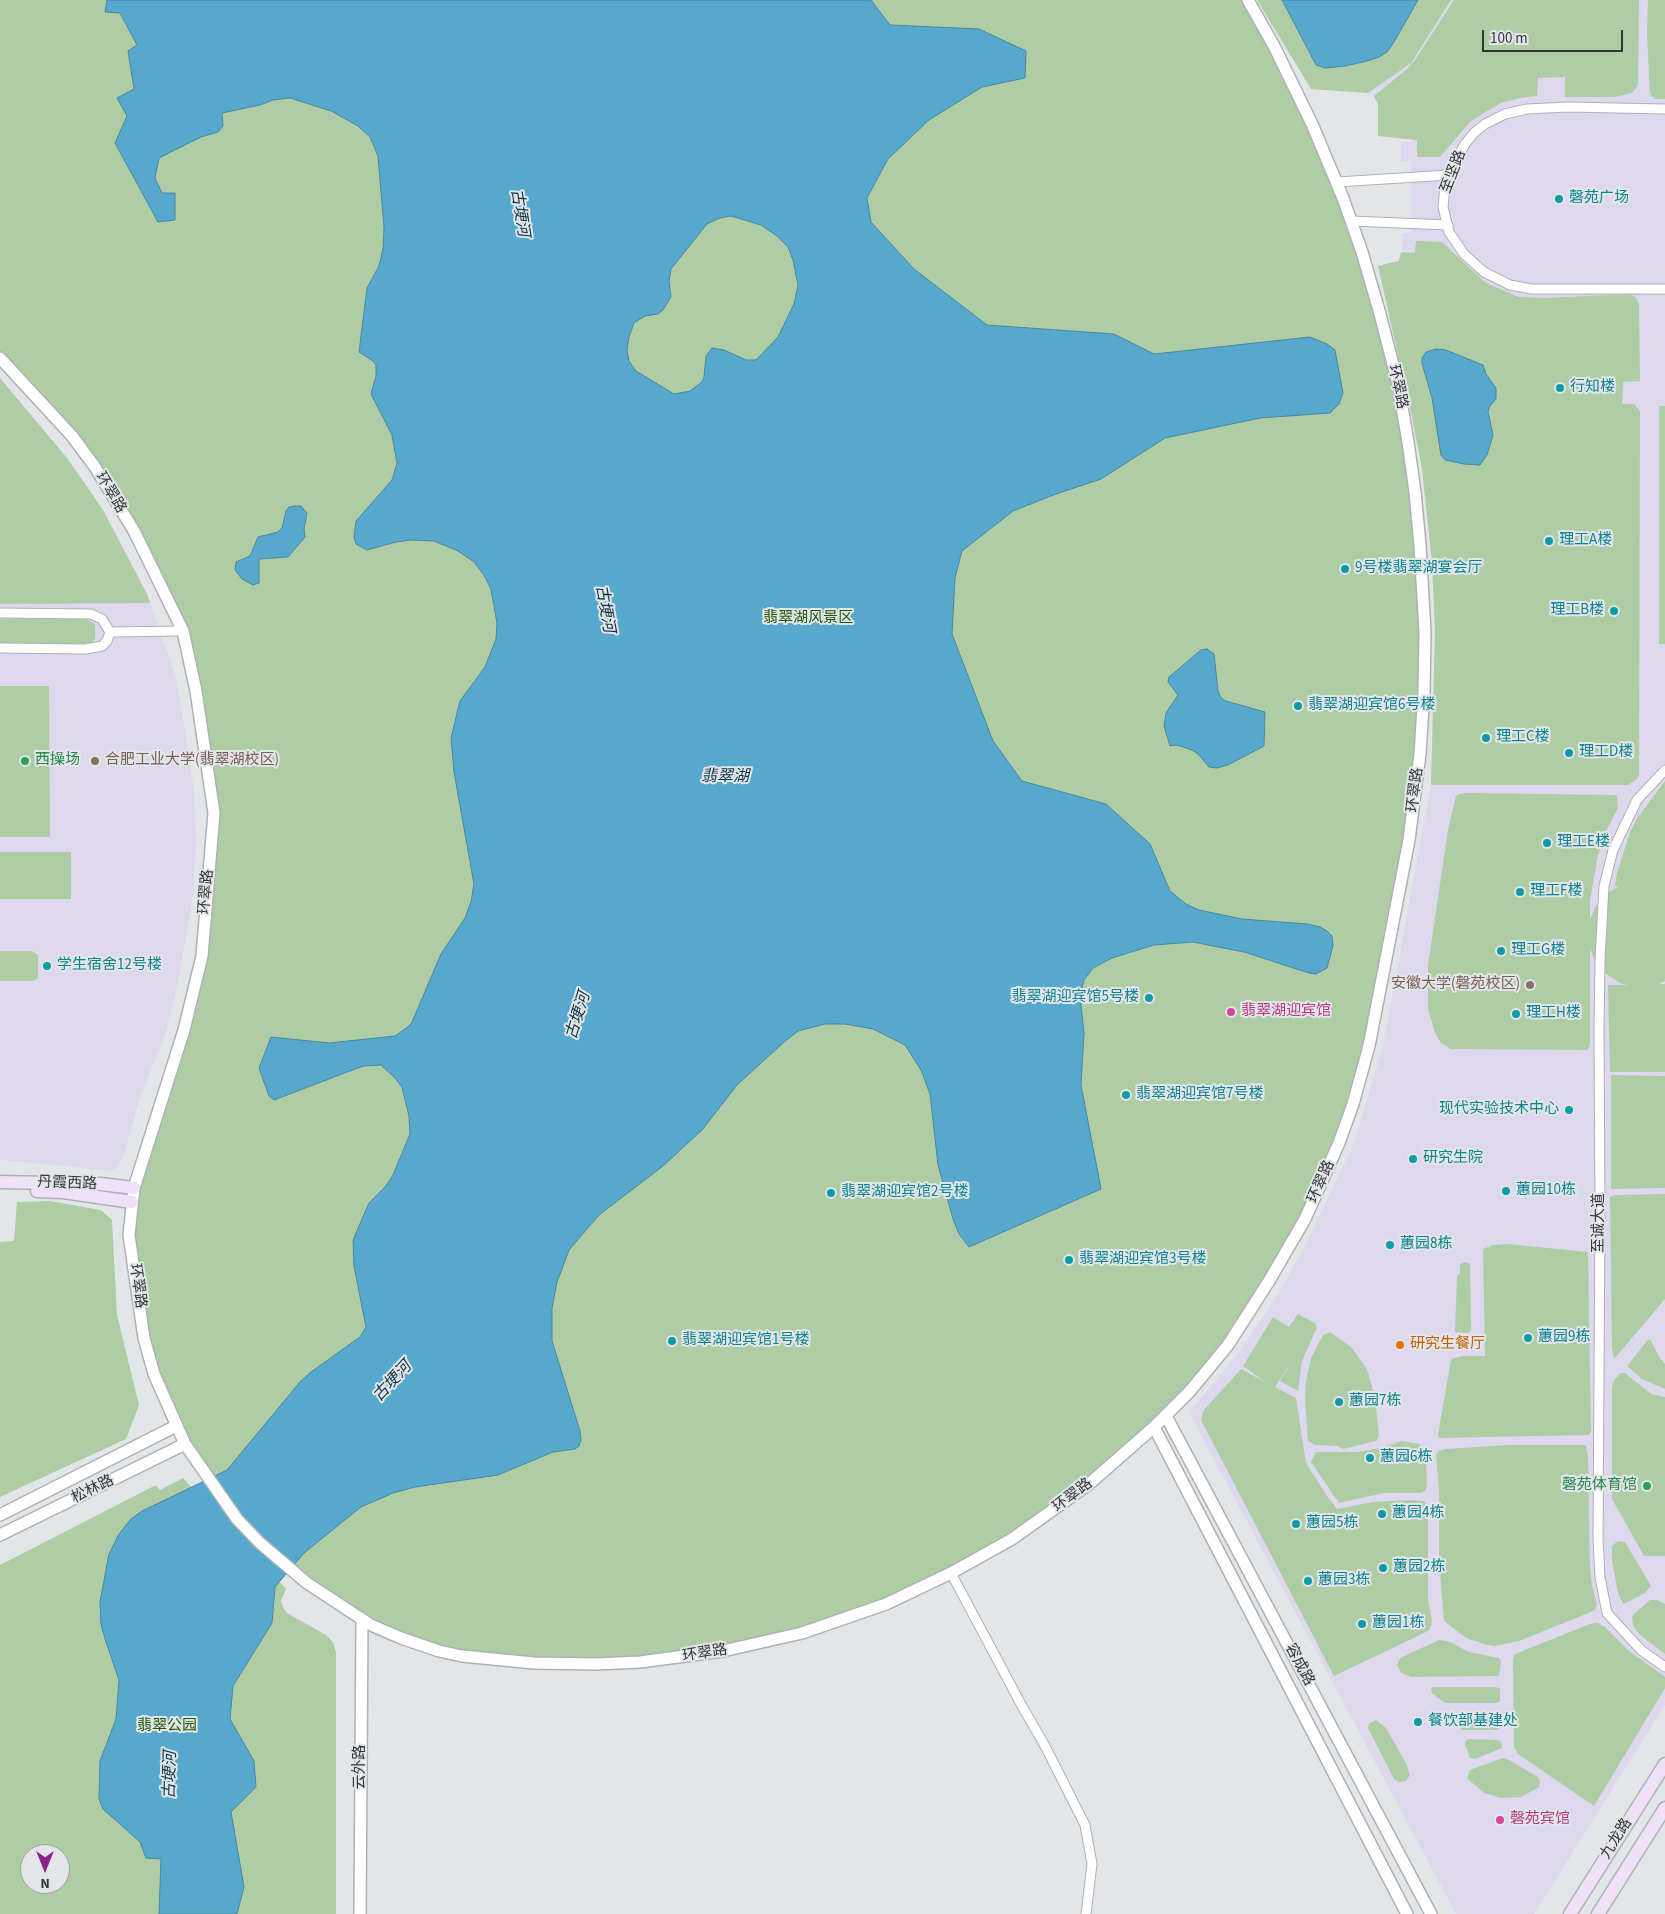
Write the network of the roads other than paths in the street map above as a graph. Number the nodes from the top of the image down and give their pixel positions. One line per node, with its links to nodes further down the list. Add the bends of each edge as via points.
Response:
1 (1248, 0): 4 (street, 环翠路, via 1296,90)
2 (1665, 109): 3 (street, 至坚路, via 1568,107 1527,109 1505,114 1474,133)
3 (1449, 175): 4 (street); 6 (street, 至坚路, via 1444,197)
4 (1337, 182): 5 (street, 环翠路)
5 (1351, 221): 6 (street); 18 (street, 环翠路, via 1372,284 1398,384 1411,458 1420,545 1424,691 1409,840 1369,1046 1353,1104 1328,1170 1289,1248 1228,1345)
6 (1448, 225): 7 (street, 至坚路, via 1457,245 1477,266 1510,285)
7 (1665, 289)
8 (0, 358): 10 (street, 环翠路, via 72,436 95,466 134,531)
9 (0, 613): 11 (street, via 91,614 102,619)
10 (183, 631): 11 (street); 15 (street, 环翠路, via 196,691 214,814 202,956 184,1030)
11 (110, 632): 12 (street, via 105,644 86,649)
12 (0, 648)
13 (1665, 770): 26 (street, 至诚大道, via 1637,800 1613,850 1604,886 1599,1015 1598,1561 1607,1612 1641,1650)
14 (0, 1182): 15 (main road, 丹霞西路)
15 (134, 1188): 17 (street, 环翠路)
16 (0, 1189): 17 (main road, 丹霞西路, via 63,1192)
17 (132, 1202): 19 (street, 环翠路, via 129,1235 144,1338 154,1374)
18 (1166, 1416): 20 (street, 环翠路); 32 (street, 容成路)
19 (176, 1426): 21 (street, 环翠路); 22 (street, 松林路)
20 (1154, 1428): 24 (street, 环翠路, via 1065,1503 1012,1539); 31 (street, 容成路)
21 (185, 1444): 23 (street, 松林路); 25 (street, 环翠路, via 237,1519 260,1542 307,1583)
22 (0, 1515)
23 (0, 1535)
24 (951, 1574): 25 (street, 环翠路, via 886,1604 802,1633 722,1651 640,1662 559,1664 462,1656 401,1638); 30 (street, via 1046,1746 1085,1825 1092,1864)
25 (362, 1619): 29 (street, 云外路)
26 (1665, 1667)
27 (1665, 1764): 33 (main road, 九龙路)
28 (1665, 1808): 34 (main road, 九龙路)
29 (360, 1914)
30 (1086, 1914)
31 (1407, 1914)
32 (1431, 1914)
33 (1570, 1914)
34 (1598, 1914)

